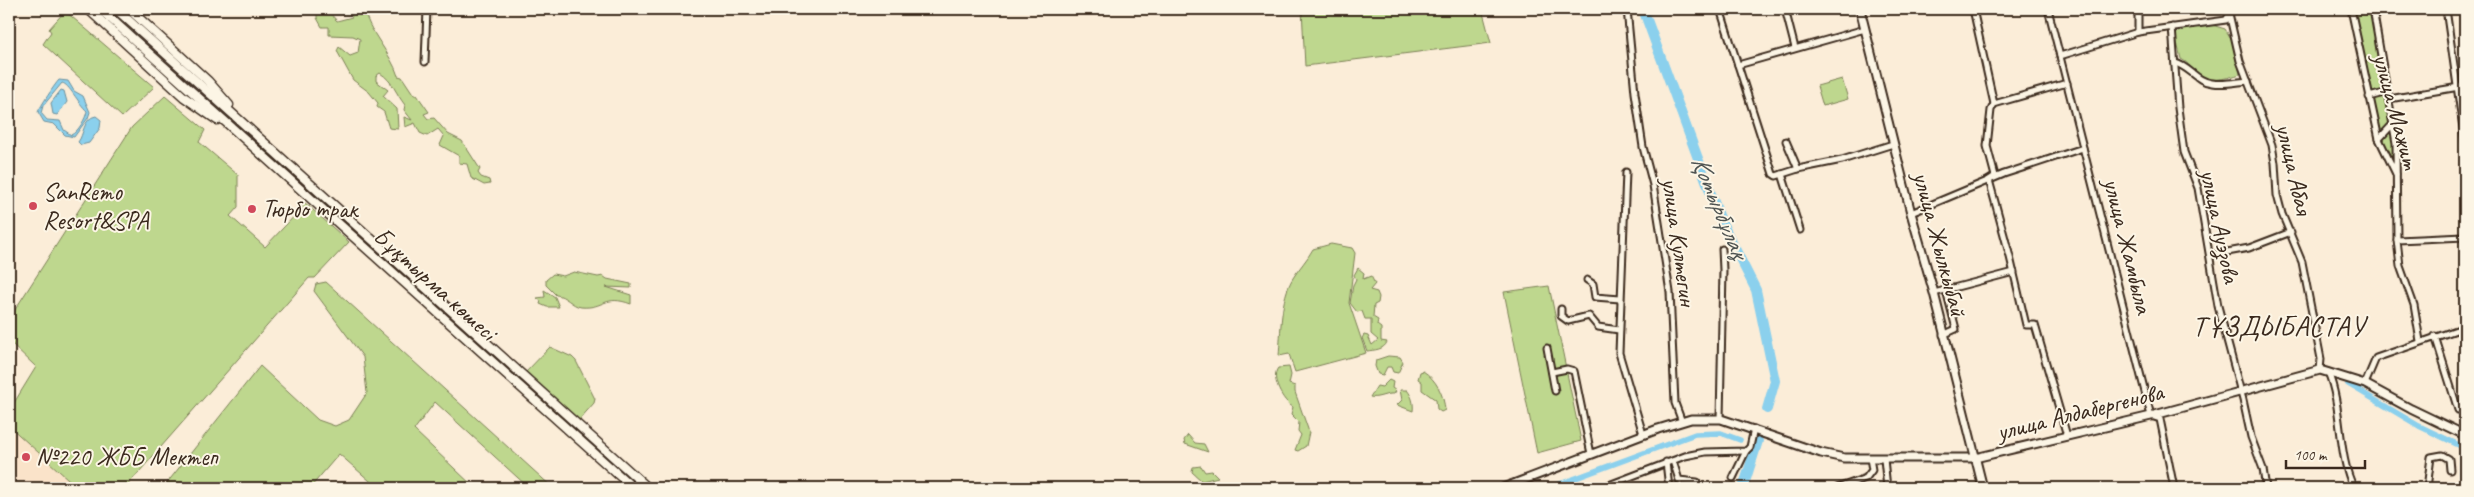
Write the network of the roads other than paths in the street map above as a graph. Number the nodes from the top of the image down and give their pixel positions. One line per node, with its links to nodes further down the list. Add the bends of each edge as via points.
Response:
1 (88, 9): 35 (main road, via 184,97)
2 (100, 9): 35 (main road, Бұқтырма көшесі)
3 (116, 9): 34 (main road, Бұқтырма көшесі)
4 (129, 9): 34 (main road, via 208,81)
5 (427, 9): 22 (street)
6 (1627, 9): 75 (street, улица Култегин, via 1643,147 1653,185 1670,292 1676,403)
7 (1720, 9): 24 (street)
8 (1785, 9): 20 (street)
9 (1860, 9): 18 (main road, улица Жылкыбай)
10 (1973, 9): 32 (street)
11 (2048, 9): 21 (street, улица Жамбыла)
12 (2138, 9): 19 (street)
13 (2351, 9): 30 (street, улица Мажит)
14 (2373, 9): 29 (street)
15 (2446, 9): 28 (street)
16 (2229, 11): 17 (street, via 2226,20); 25 (street, улица Абая)
17 (2172, 27): 19 (street); 23 (street, улица Ауэзова)
18 (1864, 29): 20 (street); 39 (main road, улица Жылкыбай)
19 (2138, 32): 21 (street)
20 (1796, 48): 24 (street)
21 (2060, 56): 26 (street, улица Жамбыла)
22 (425, 62)
23 (2175, 63): 25 (street, via 2185,65 2194,75 2211,84); 52 (street, улица Ауэзова, via 2184,152 2198,188)
24 (1738, 65): 43 (street, via 1773,174)
25 (2248, 81): 48 (street, улица Абая, via 2272,145 2277,195)
26 (2067, 83): 32 (street); 40 (street, улица Жамбыла)
27 (2465, 86): 28 (street)
28 (2457, 87): 31 (street); 38 (street)
29 (2388, 92): 30 (street); 31 (street)
30 (2369, 97): 36 (street, улица Мажит)
31 (2389, 99): 33 (street)
32 (1994, 104): 45 (street, via 1987,146 1995,176)
33 (2393, 124): 36 (street); 44 (street)
34 (254, 133): 53 (main road, Бұқтырма көшесі)
35 (242, 137): 54 (main road, Бұқтырма көшесі)
36 (2379, 139): 44 (street, улица Мажит)
37 (1786, 141): 41 (street)
38 (2465, 142)
39 (1893, 144): 41 (street); 46 (main road, улица Жылкыбай)
40 (2083, 148): 45 (street); 73 (street, улица Жамбыла)
41 (1798, 169): 43 (street)
42 (1626, 172): 59 (street)
43 (1782, 174): 47 (street)
44 (2398, 176): 50 (street, улица Мажит)
45 (1989, 180): 46 (street); 55 (street)
46 (1911, 213): 58 (main road, улица Жылкыбай)
47 (1800, 230)
48 (2291, 232): 52 (street, via 2249,248); 67 (street, улица Абая, via 2302,262)
49 (2465, 236): 50 (street)
50 (2397, 240): 65 (street, улица Мажит, via 2400,266 2414,306)
51 (1722, 249): 74 (street)
52 (2211, 255): 71 (street, улица Ауэзова, via 2218,306)
53 (394, 260): 54 (main road); 90 (main road, Бұқтырма көшесі)
54 (387, 268): 89 (main road, Бұқтырма көшесі)
55 (2014, 272): 57 (street); 79 (street, via 2026,325 2035,325)
56 (1587, 280): 59 (street, via 1593,284 1595,297)
57 (1946, 290): 58 (street); 63 (street, via 1956,329)
58 (1934, 292): 63 (main road, улица Жылкыбай)
59 (1620, 299): 62 (street)
60 (1561, 309): 62 (street, via 1561,316 1568,322 1589,316 1598,327)
61 (2465, 327): 64 (street)
62 (1619, 330): 77 (street, via 1623,371)
63 (1943, 335): 83 (main road, улица Жылкыбай)
64 (2435, 336): 65 (street); 72 (street)
65 (2420, 341): 69 (street, via 2376,358)
66 (1547, 348): 68 (street)
67 (2324, 371): 69 (main road); 71 (main road, улица Алдабергенова); 100 (street, улица Абая, via 2333,385 2344,454)
68 (1552, 372): 70 (street); 81 (street, via 1574,371)
69 (2365, 384): 78 (main road)
70 (1555, 391)
71 (2241, 391): 73 (main road, улица Алдабергенова); 99 (street, улица Ауэзова)
72 (2458, 410)
73 (2151, 416): 79 (main road, улица Алдабергенова); 98 (street, улица Жамбыла, via 2160,420)
74 (1720, 419): 75 (main road, улица Алдабергенова); 76 (main road, улица Алдабергенова)
75 (1682, 422): 77 (main road, улица Алдабергенова)
76 (1754, 429): 80 (street); 82 (main road, улица Алдабергенова, via 1821,453 1844,458)
77 (1643, 434): 81 (main road, улица Алдабергенова)
78 (2465, 435)
79 (2067, 436): 83 (main road, улица Алдабергенова)
80 (1746, 451): 85 (street, via 1705,452); 88 (street)
81 (1591, 454): 91 (main road, улица Алдабергенова)
82 (1870, 458): 84 (main road, улица Алдабергенова); 95 (street, via 1872,470 1866,478)
83 (1975, 458): 84 (main road, улица Алдабергенова); 97 (main road, улица Жылкыбай)
84 (1884, 459): 96 (street)
85 (1673, 460): 86 (street); 94 (street, via 1679,480 1693,480)
86 (1666, 462): 92 (street); 93 (street)
87 (2450, 470): 101 (street, via 2449,459 2442,455 2431,457)
88 (1733, 478)
89 (633, 488)
90 (648, 488)
91 (1503, 488)
92 (1601, 488)
93 (1669, 488)
94 (1698, 488)
95 (1837, 488)
96 (1887, 488)
97 (1982, 488)
98 (2174, 488)
99 (2266, 488)
100 (2354, 488)
101 (2427, 488)

